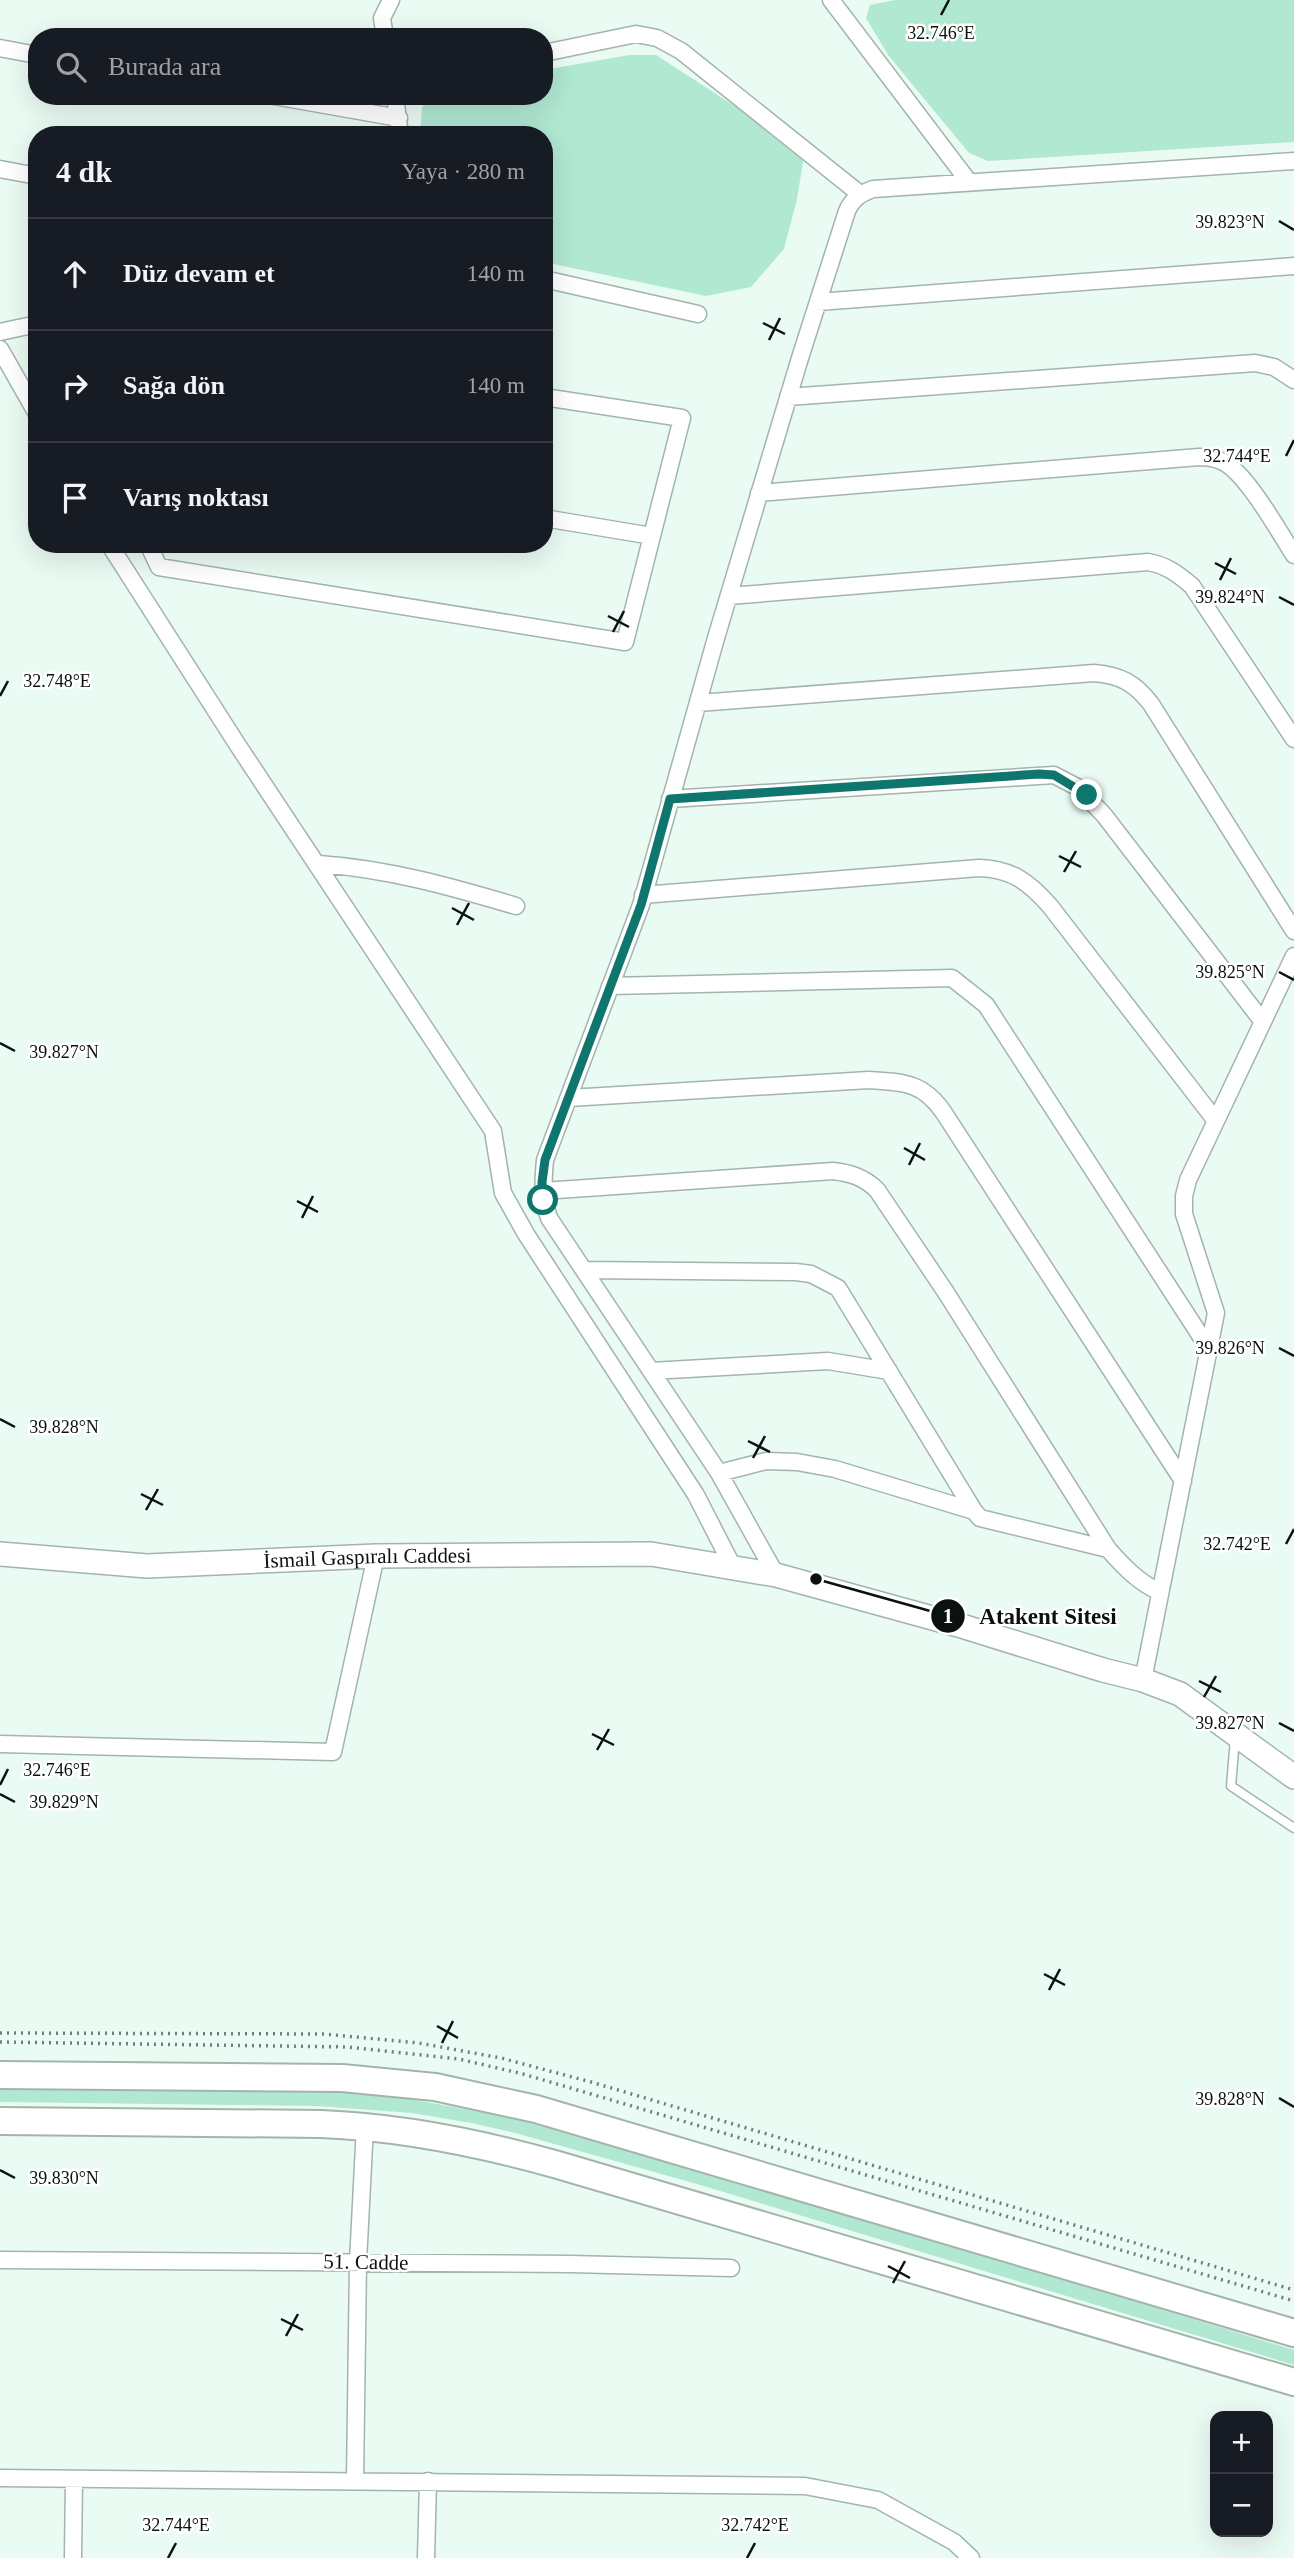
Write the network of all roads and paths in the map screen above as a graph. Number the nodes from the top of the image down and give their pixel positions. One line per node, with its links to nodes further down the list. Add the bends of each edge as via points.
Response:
1 (391, 0): 3 (street, via 382,18)
2 (831, 0): 13 (street)
3 (384, 28)
4 (0, 48): 6 (street)
5 (553, 51): 14 (street, via 636,34 657,38 681,51)
6 (28, 53)
7 (312, 105): 9 (street)
8 (396, 105): 9 (street)
9 (399, 126)
10 (1294, 161): 13 (street)
11 (0, 169): 12 (street)
12 (28, 174)
13 (969, 183): 14 (street, via 873,189)
14 (860, 194): 17 (street, via 848,211)
15 (1294, 266): 17 (street)
16 (553, 281): 18 (street)
17 (818, 302): 23 (street)
18 (698, 314)
19 (28, 326): 20 (street)
20 (0, 332)
21 (0, 349): 24 (street)
22 (1294, 380): 23 (street, via 1274,367 1255,363)
23 (788, 397): 26 (street)
24 (28, 398)
25 (553, 398): 28 (street, via 682,418)
26 (759, 494): 31 (street, via 1210,458 1223,461 1247,484); 32 (street)
27 (553, 520): 28 (street)
28 (652, 536): 30 (street, via 625,642 159,567)
29 (115, 553): 36 (street)
30 (152, 553)
31 (1294, 555)
32 (729, 596): 33 (street); 34 (street, via 1157,563 1192,586)
33 (698, 703): 35 (street); 39 (street, via 1094,673 1118,677 1131,682 1150,704)
34 (1294, 738)
35 (670, 799): 37 (street); 42 (street, via 1054,775 1077,787 1104,815)
36 (319, 864): 38 (street, via 365,867 424,879); 56 (street, via 494,1131 503,1193 696,1495)
37 (643, 895): 41 (street); 44 (street, via 979,868 1012,873 1050,906)
38 (516, 906)
39 (1294, 931)
40 (1294, 956): 42 (street)
41 (610, 986): 43 (street); 47 (street, via 952,978 986,1005)
42 (1263, 1022): 44 (street)
43 (569, 1098): 45 (street, via 545,1160); 51 (street, via 869,1080 913,1085 926,1092)
44 (1216, 1121): 47 (street, via 1184,1196 1184,1214 1216,1313)
45 (543, 1191): 46 (street, via 550,1217); 53 (street, via 832,1171 869,1182)
46 (584, 1270): 48 (street); 49 (street, via 811,1274 838,1288)
47 (1209, 1349): 51 (street)
48 (651, 1371): 49 (street, via 806,1361); 50 (street)
49 (889, 1371): 52 (street)
50 (719, 1474): 52 (street, via 766,1461 797,1462); 57 (street)
51 (1183, 1481): 58 (street)
52 (974, 1511): 53 (street, via 980,1518)
53 (1108, 1549): 58 (street, via 1135,1577)
54 (0, 1553): 55 (main road, İsmail Gaspıralı Caddesi, via 147,1566)
55 (376, 1556): 56 (main road, İsmail Gaspıralı Caddesi, via 651,1554); 61 (street, via 333,1752)
56 (734, 1569): 57 (main road, İsmail Gaspıralı Caddesi)
57 (776, 1575): 59 (main road, İsmail Gaspıralı Caddesi)
58 (1160, 1592): 59 (street)
59 (1143, 1679): 60 (main road, İsmail Gaspıralı Caddesi, via 1180,1694)
60 (1235, 1734): 62 (main road, İsmail Gaspıralı Caddesi); 63 (lane, via 1231,1786)
61 (0, 1744)
62 (1294, 1777)
63 (1294, 1828)
64 (0, 2076): 70 (main road, via 342,2078 481,2096)
65 (0, 2121): 66 (main road)
66 (365, 2126): 68 (street); 71 (main road, via 508,2151)
67 (0, 2260): 68 (street, 51. Cadde)
68 (358, 2262): 69 (street, 51. Cadde); 74 (street)
69 (731, 2268)
70 (1294, 2333)
71 (1294, 2382)
72 (0, 2478): 73 (street)
73 (74, 2479): 74 (street); 76 (street)
74 (355, 2481): 75 (street)
75 (428, 2481): 77 (street); 78 (street, via 805,2486 878,2500 954,2542)
76 (73, 2558)
77 (426, 2558)
78 (971, 2558)

